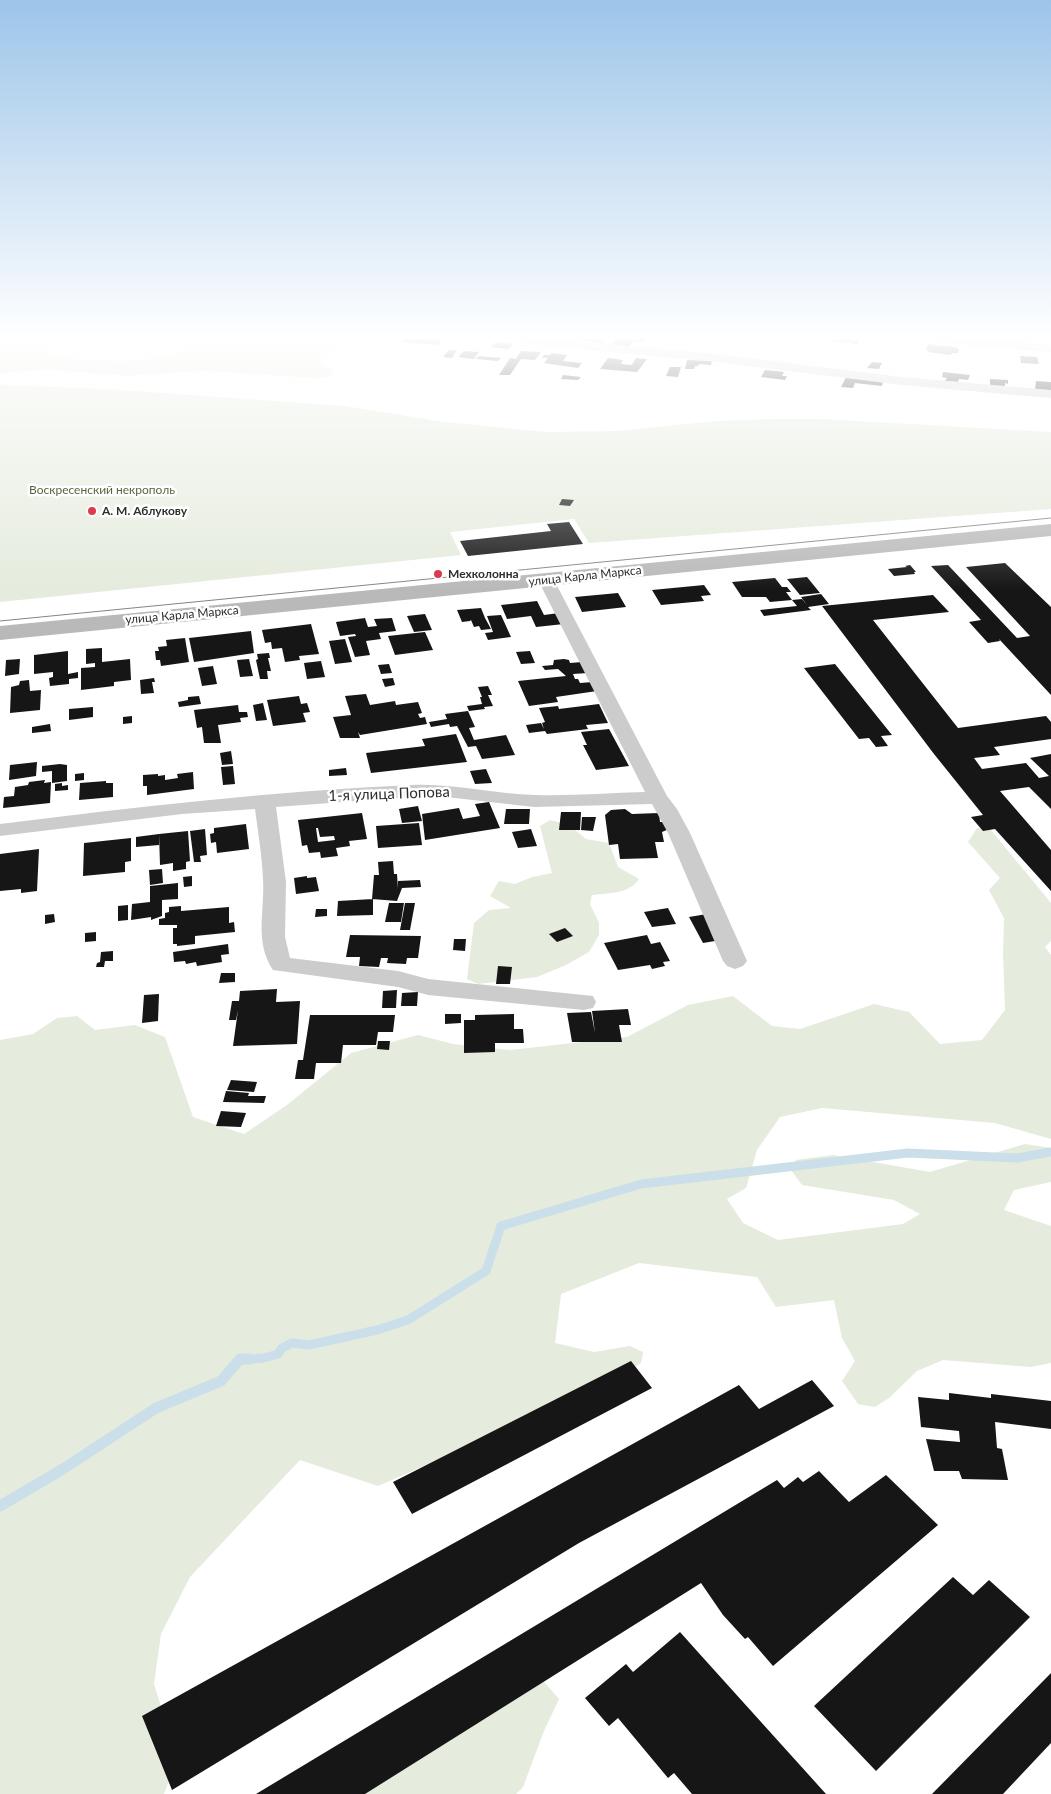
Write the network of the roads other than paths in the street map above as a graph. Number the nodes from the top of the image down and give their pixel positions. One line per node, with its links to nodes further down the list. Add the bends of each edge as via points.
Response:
1 (1051, 530): 2 (main road, улица Карла Маркса)
2 (546, 580): 3 (main road, улица Карла Маркса); 4 (street)
3 (0, 633)
4 (658, 798): 5 (street, 1-я улица Попова, via 534,800 412,790); 7 (street, via 667,809)
5 (265, 801): 6 (street, 1-я улица Попова); 8 (street, via 275,893 274,948 281,965 398,979 428,987)
6 (0, 830)
7 (735, 961)
8 (584, 1002)

